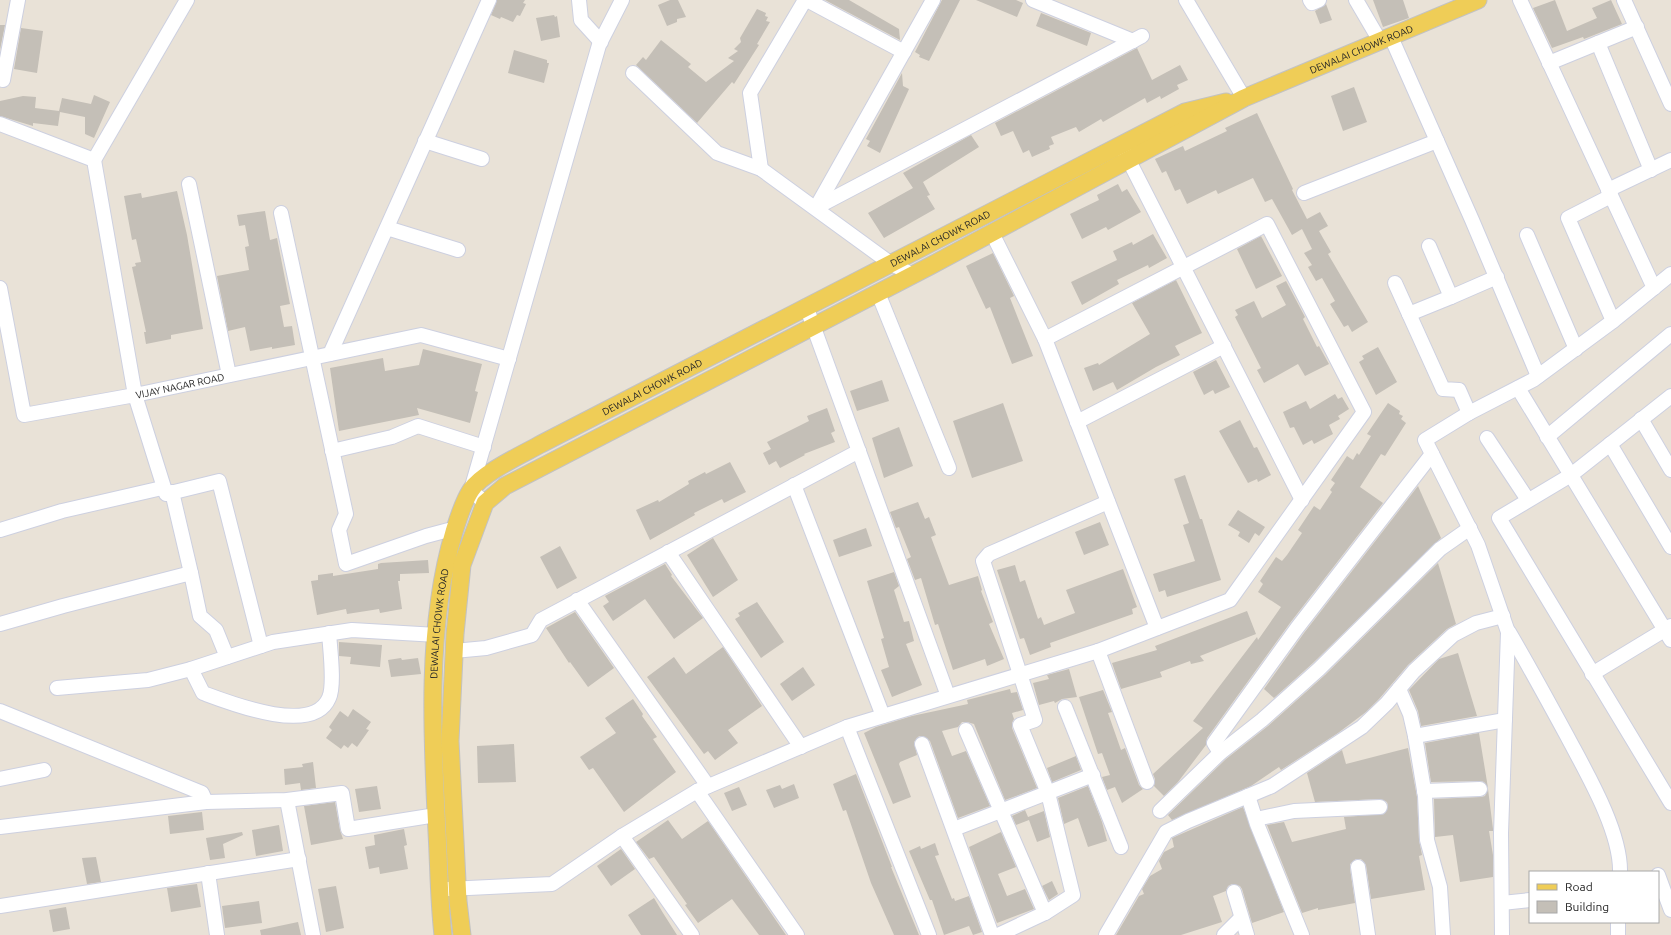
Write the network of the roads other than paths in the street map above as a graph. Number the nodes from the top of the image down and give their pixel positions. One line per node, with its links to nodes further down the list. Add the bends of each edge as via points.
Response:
1 (18, 0): 23 (street, via 3,80)
2 (186, 0): 31 (street)
3 (489, 0): 27 (street)
4 (578, 0): 18 (street, via 581,20)
5 (622, 0): 18 (street)
6 (806, 0): 20 (street); 34 (street, via 750,93)
7 (933, 0): 20 (street)
8 (1032, 0): 20 (street, via 1137,39 817,207)
9 (1186, 0): 24 (street)
10 (1310, 0): 11 (street, via 1312,3)
11 (1319, 0)
12 (1356, 0): 17 (street)
13 (1478, 0): 17 (main road, DEWALAI CHOWK ROAD)
14 (1520, 0): 21 (street)
15 (1624, 0): 16 (street)
16 (1637, 27): 19 (street); 25 (street)
17 (1385, 39): 24 (main road, DEWALAI CHOWK ROAD); 28 (street)
18 (601, 42): 66 (street)
19 (1598, 43): 21 (street); 35 (street)
20 (904, 52)
21 (1549, 63): 38 (street)
22 (633, 73): 34 (street, via 717,153)
23 (0, 79)
24 (1244, 98): 29 (main road, DEWALAI CHOWK ROAD, via 1185,112); 33 (main road, DEWALAI CHOWK ROAD)
25 (1671, 104)
26 (0, 124): 31 (street)
27 (425, 141): 30 (street); 40 (street)
28 (1437, 141): 37 (street); 49 (street)
29 (1121, 144): 33 (street); 45 (main road, DEWALAI CHOWK ROAD)
30 (482, 159)
31 (94, 160): 70 (street, VIJAY NAGAR ROAD)
32 (1671, 160): 35 (street)
33 (1129, 161): 41 (main road, DEWALAI CHOWK ROAD); 46 (street)
34 (760, 169): 45 (street)
35 (1652, 170): 38 (street)
36 (189, 184): 67 (street)
37 (1304, 193)
38 (1610, 193): 52 (street); 58 (street, via 1568,218)
39 (281, 213): 65 (street)
40 (386, 228): 44 (street); 64 (street)
41 (992, 233): 48 (main road, DEWALAI CHOWK ROAD); 61 (street)
42 (1527, 235): 63 (street)
43 (1429, 246): 54 (street)
44 (458, 250)
45 (890, 263): 48 (street); 55 (main road, DEWALAI CHOWK ROAD)
46 (1183, 267): 61 (street); 62 (street); 88 (street, via 1267,224 1364,412)
47 (1671, 274): 52 (street)
48 (912, 275): 53 (main road, DEWALAI CHOWK ROAD)
49 (1497, 278): 54 (street); 68 (street)
50 (1395, 283): 57 (street)
51 (0, 288): 56 (street)
52 (1654, 288): 58 (street)
53 (878, 293): 59 (main road, DEWALAI CHOWK ROAD); 82 (street)
54 (1451, 297): 57 (street)
55 (806, 306): 59 (street); 87 (main road, DEWALAI CHOWK ROAD, via 497,468)
56 (2, 314): 70 (street, via 24,415)
57 (1409, 314): 72 (street, via 1444,389 1459,390)
58 (1613, 322): 63 (street)
59 (814, 326): 80 (street); 91 (main road, DEWALAI CHOWK ROAD, via 504,486)
60 (1671, 334): 75 (street)
61 (1045, 339): 74 (street)
62 (1224, 346): 74 (street); 88 (street)
63 (1576, 349): 68 (street)
64 (330, 354): 65 (street, VIJAY NAGAR ROAD); 66 (street, VIJAY NAGAR ROAD, via 421,335)
65 (312, 358): 67 (street, VIJAY NAGAR ROAD); 79 (street)
66 (509, 359): 78 (street)
67 (229, 375): 70 (street, VIJAY NAGAR ROAD)
68 (1538, 376): 69 (street)
69 (1518, 388): 72 (street); 75 (street)
70 (135, 395): 86 (street)
71 (1671, 396): 73 (street)
72 (1469, 413): 81 (street, via 1425,440)
73 (1641, 419): 77 (street); 83 (street)
74 (1077, 422): 90 (street)
75 (1547, 437): 84 (street)
76 (1487, 438): 89 (street)
77 (1610, 444): 84 (street); 95 (street)
78 (484, 447): 79 (street, via 418,426 392,437); 87 (street)
79 (332, 451): 92 (street, via 346,514 339,530 346,564)
80 (859, 451): 85 (street); 115 (street)
81 (1432, 454): 93 (street); 125 (street, via 1297,628 1214,743)
82 (949, 468)
83 (1671, 470)
84 (1570, 475): 89 (street); 103 (street)
85 (794, 485): 96 (street); 118 (street)
86 (167, 490): 94 (street, via 62,511); 97 (street); 106 (street, via 219,481)
87 (471, 490): 91 (street); 92 (main road, DEWALAI CHOWK ROAD)
88 (1302, 500): 101 (street, via 1230,600)
89 (1528, 500): 111 (street, via 1499,518)
90 (1108, 502): 101 (street); 112 (street, via 989,554 983,561)
91 (485, 503): 107 (main road, DEWALAI CHOWK ROAD, via 462,565)
92 (456, 528): 105 (main road, DEWALAI CHOWK ROAD, via 446,558)
93 (1470, 528): 99 (street); 125 (street, via 1440,550 1319,669 1262,720)
94 (0, 530)
95 (1671, 548)
96 (668, 552): 98 (street); 124 (street)
97 (191, 573): 100 (street); 109 (street, via 200,616 216,630)
98 (577, 600): 107 (street, via 541,620 532,635 486,648); 130 (street)
99 (1503, 616): 102 (street); 114 (street, via 1476,623 1453,636 1414,671)
100 (0, 624)
101 (1157, 628): 108 (street)
102 (1508, 632): 119 (street); 149 (street, via 1578,757 1612,826)
103 (1669, 632): 111 (street)
104 (329, 633): 105 (street, via 352,630); 106 (street); 110 (street, via 330,697 324,707 306,716 282,716 241,707 204,693)
105 (437, 635): 141 (main road, DEWALAI CHOWK ROAD, via 434,675)
106 (261, 646): 109 (street)
107 (454, 651): 153 (main road, DEWALAI CHOWK ROAD, via 450,741)
108 (1098, 651): 112 (street); 129 (street)
109 (227, 657): 110 (street)
110 (191, 669): 113 (street, via 148,680)
111 (1592, 674): 137 (street)
112 (1020, 675): 115 (street); 133 (street, via 1035,720 1020,725)
113 (57, 688)
114 (1399, 689): 122 (street, via 1410,714); 134 (street, via 1362,727 1272,786)
115 (948, 696): 118 (street)
116 (1065, 706): 127 (street)
117 (0, 711): 136 (street, via 202,793)
118 (883, 716): 120 (street)
119 (1505, 720): 122 (street); 156 (street)
120 (847, 727): 124 (street); 168 (street)
121 (966, 730): 139 (street)
122 (1415, 736): 132 (street)
123 (922, 744): 144 (street)
124 (801, 747): 130 (street)
125 (1220, 753): 140 (street)
126 (44, 770): 128 (street)
127 (1093, 775): 133 (street); 146 (street)
128 (0, 779)
129 (1147, 782)
130 (703, 788): 145 (street); 167 (street)
131 (1480, 789): 132 (street)
132 (1424, 791): 176 (street, via 1427,840 1440,888)
133 (1048, 793): 139 (street); 159 (street, via 1073,895)
134 (1248, 796): 142 (street); 171 (street, via 1166,832)
135 (287, 800): 136 (street); 141 (street, via 342,793 348,829); 147 (street)
136 (206, 802): 143 (street)
137 (1671, 802)
138 (1380, 807): 142 (street, via 1294,811)
139 (1000, 811): 144 (street); 159 (street)
140 (1160, 811)
141 (436, 815): 152 (main road, DEWALAI CHOWK ROAD)
142 (1256, 819): 174 (street)
143 (0, 827)
144 (954, 829): 169 (street)
145 (622, 836): 153 (street, via 552,884); 166 (street)
146 (1121, 848)
147 (299, 859): 150 (street); 163 (street)
148 (1358, 867): 175 (street)
149 (1620, 871)
150 (208, 873): 157 (street); 162 (street)
151 (1659, 879): 158 (street)
152 (440, 889): 153 (street); 164 (main road, DEWALAI CHOWK ROAD)
153 (457, 890): 165 (main road, DEWALAI CHOWK ROAD)
154 (1234, 892): 160 (street)
155 (1529, 900): 156 (street)
156 (1502, 903): 177 (street)
157 (0, 906)
158 (1671, 910)
159 (1045, 913): 170 (street)
160 (1241, 918): 172 (street); 173 (street)
161 (1618, 923): 178 (street)
162 (217, 935)
163 (313, 935)
164 (443, 935)
165 (462, 935)
166 (692, 935)
167 (797, 935)
168 (929, 935)
169 (992, 935)
170 (998, 935)
171 (1106, 935)
172 (1224, 935)
173 (1247, 935)
174 (1302, 935)
175 (1368, 935)
176 (1443, 935)
177 (1502, 935)
178 (1618, 935)

